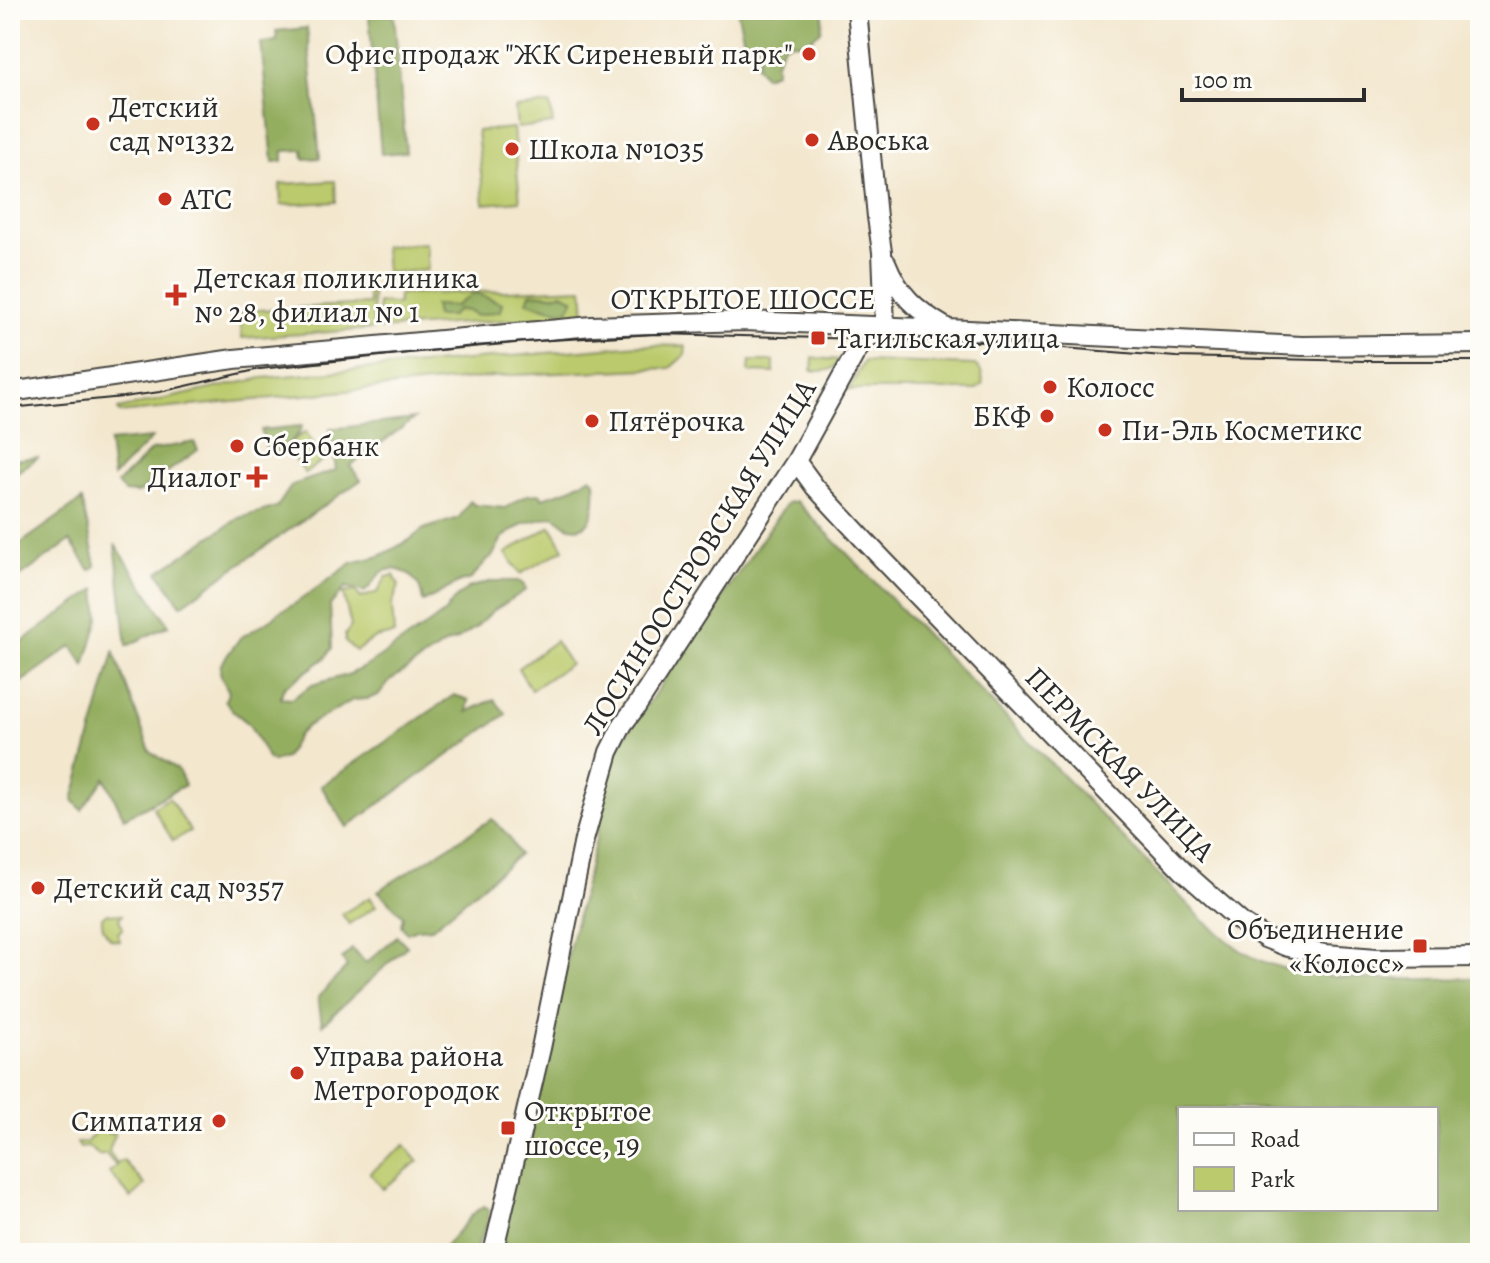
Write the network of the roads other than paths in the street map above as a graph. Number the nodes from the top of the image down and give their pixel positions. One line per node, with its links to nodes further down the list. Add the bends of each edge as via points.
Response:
1 (857, 10): 2 (street)
2 (882, 252): 3 (street); 4 (street, via 902,294)
3 (885, 327): 4 (street, ОТКРЫТОЕ ШОССЕ); 6 (street, ОТКРЫТОЕ ШОССЕ, via 744,321 592,326 234,359); 7 (street, ЛОСИНООСТРОВСКАЯ УЛИЦА, via 856,352)
4 (947, 329): 5 (street, ОТКРЫТОЕ ШОССЕ, via 1302,346)
5 (1480, 344)
6 (10, 392)
7 (796, 461): 8 (street, ПЕРМСКАЯ УЛИЦА, via 829,503 1183,871 1242,923 1288,947 1325,954); 9 (street, ЛОСИНООСТРОВСКАЯ УЛИЦА, via 609,752 584,840)
8 (1480, 957)
9 (493, 1253)

